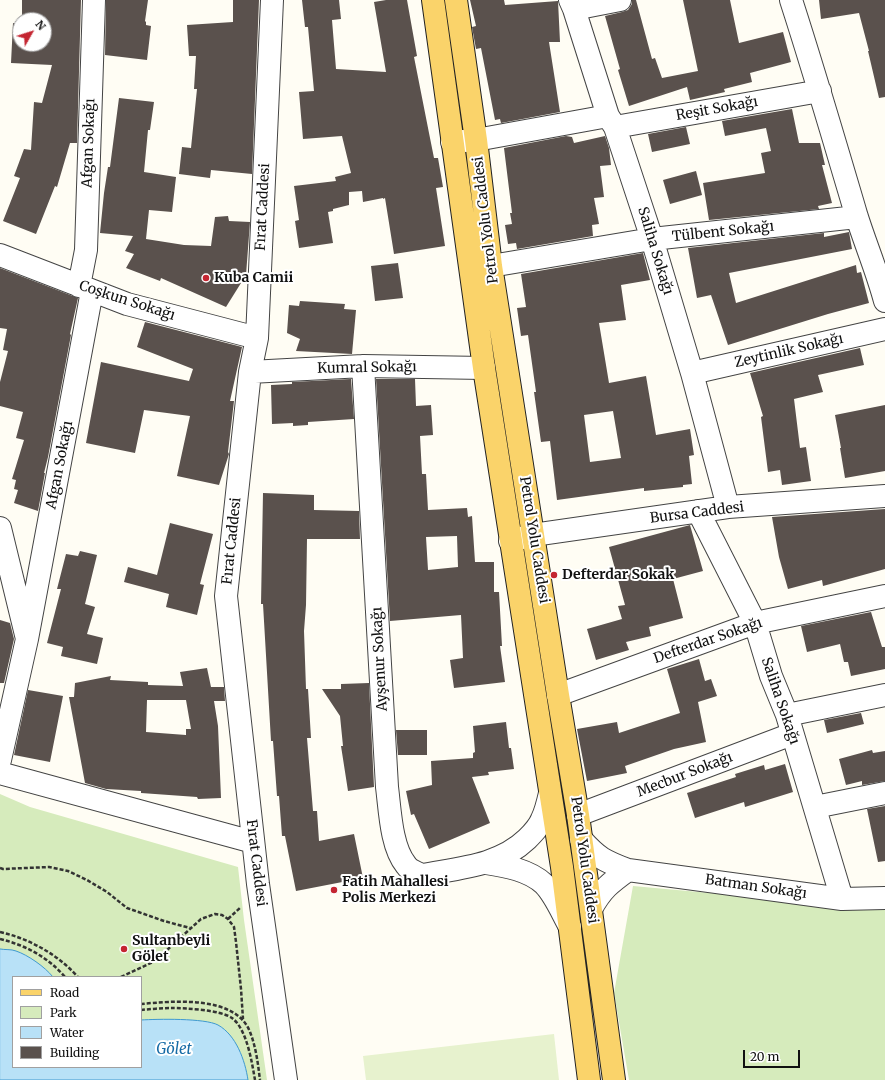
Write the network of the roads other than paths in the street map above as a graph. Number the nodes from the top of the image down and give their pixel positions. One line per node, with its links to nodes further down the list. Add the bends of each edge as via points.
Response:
1 (94, 0): 17 (street, Afgan Sokağı)
2 (272, 0): 19 (street, Fırat Caddesi)
3 (433, 0): 11 (main road, Petrol Yolu Caddesi)
4 (456, 0): 10 (main road, Petrol Yolu Caddesi)
5 (620, 0): 7 (street)
6 (791, 0): 8 (street)
7 (572, 4): 9 (street, Saliha Sokağı)
8 (820, 91): 9 (street, Reşit Sokağı); 12 (street)
9 (612, 122): 10 (street, Reşit Sokağı); 13 (street, Saliha Sokağı)
10 (476, 140): 11 (street, Reşit Sokağı); 15 (main road, Petrol Yolu Caddesi, via 491,255)
11 (452, 142): 15 (main road, Petrol Yolu Caddesi)
12 (857, 217): 13 (street, Tülbent Sokağı); 16 (street)
13 (652, 239): 15 (street, Tülbent Sokağı); 23 (street, Saliha Sokağı)
14 (0, 255): 17 (street, Coşkun Sokağı)
15 (481, 268): 21 (main road, Petrol Yolu Caddesi); 28 (main road, Petrol Yolu Caddesi)
16 (883, 287)
17 (86, 288): 19 (street, Coşkun Sokağı, via 127,304); 32 (street, Afgan Sokağı)
18 (885, 329): 23 (street, Zeytinlik Sokağı)
19 (257, 338): 22 (street, Fırat Caddesi)
20 (364, 366): 21 (street, Kumral Sokağı); 22 (street, Kumral Sokağı); 44 (street, Ayşenur Sokağı, via 387,787 398,852 407,866 422,875)
21 (484, 368): 29 (main road, Petrol Yolu Caddesi)
22 (250, 372): 43 (street, Fırat Caddesi, via 226,596)
23 (692, 373): 25 (street, Saliha Sokağı)
24 (885, 496): 25 (street, Bursa Caddesi)
25 (728, 507): 26 (street, Bursa Caddesi)
26 (698, 511): 28 (street, Bursa Caddesi); 31 (street, Saliha Sokağı)
27 (0, 528): 32 (street)
28 (533, 535): 29 (street, Bursa Caddesi); 33 (main road, Petrol Yolu Caddesi)
29 (510, 541): 38 (main road, Petrol Yolu Caddesi)
30 (885, 596): 31 (street, Defterdar Sokağı)
31 (754, 623): 33 (street, Defterdar Sokağı); 35 (street, Saliha Sokağı)
32 (27, 639): 36 (street, Afgan Sokağı)
33 (558, 695): 41 (main road, Petrol Yolu Caddesi)
34 (885, 695): 35 (street, Mecbur Sokağı)
35 (790, 724): 40 (street, Saliha Sokağı); 41 (street, Mecbur Sokağı)
36 (0, 760)
37 (0, 773): 43 (street)
38 (550, 793): 44 (street, via 536,831 512,851); 49 (main road, Petrol Yolu Caddesi)
39 (885, 793): 40 (street)
40 (815, 807): 47 (street, Saliha Sokağı)
41 (578, 815): 42 (main road, Petrol Yolu Caddesi)
42 (581, 839): 45 (street, Batman Sokağı, via 594,854); 48 (main road, Petrol Yolu Caddesi)
43 (253, 842): 50 (street, Fırat Caddesi)
44 (486, 863): 49 (street, via 523,871 544,884)
45 (628, 870): 47 (street, Batman Sokağı); 48 (street, via 599,894)
46 (885, 898): 47 (street, Batman Sokağı)
47 (842, 899)
48 (590, 909): 52 (main road, Petrol Yolu Caddesi)
49 (570, 927): 51 (main road, Petrol Yolu Caddesi)
50 (286, 1080)
51 (589, 1080)
52 (614, 1080)

